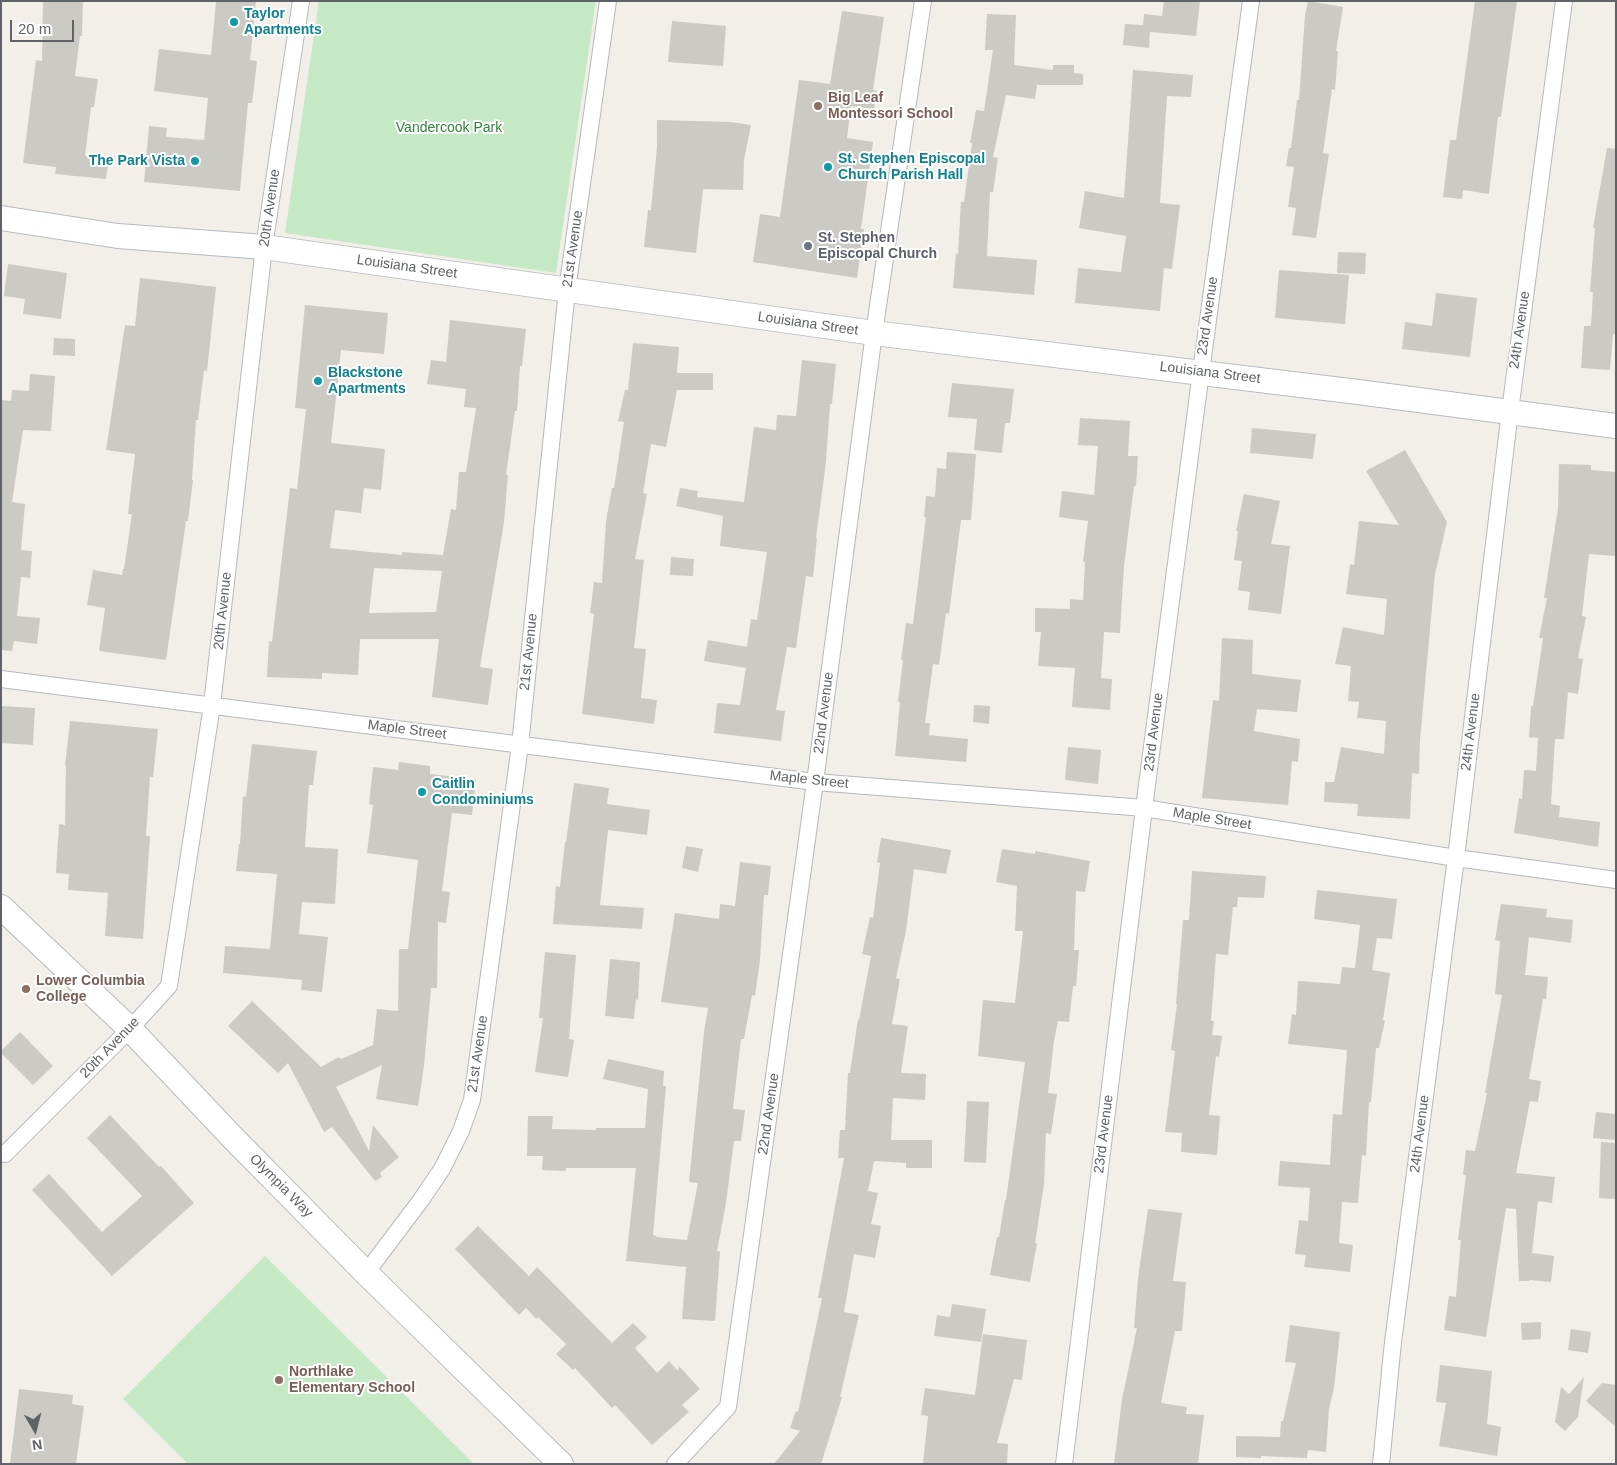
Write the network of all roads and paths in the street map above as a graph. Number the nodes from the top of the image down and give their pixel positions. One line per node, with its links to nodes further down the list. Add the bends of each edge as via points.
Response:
1 (301, 1): 7 (street, 20th Avenue)
2 (608, 1): 8 (street, 21st Avenue)
3 (923, 1): 9 (street, 22nd Avenue)
4 (1251, 1): 10 (street, 23rd Avenue)
5 (1564, 1): 11 (street, 24th Avenue)
6 (1, 218): 7 (street, Louisiana Street, via 118,236)
7 (264, 247): 8 (street, Louisiana Street); 14 (street, 20th Avenue)
8 (567, 290): 9 (street, Louisiana Street); 15 (street, 21st Avenue)
9 (874, 333): 10 (street, Louisiana Street); 16 (street, 22nd Avenue)
10 (1200, 372): 11 (street, Louisiana Street); 17 (street, 23rd Avenue)
11 (1510, 411): 12 (street, Louisiana Street); 18 (street, 24th Avenue)
12 (1616, 426)
13 (1, 679): 14 (street, Maple Street)
14 (212, 704): 15 (street, Maple Street); 21 (street, 20th Avenue, via 169,986)
15 (520, 744): 16 (street, Maple Street); 23 (street, 21st Avenue, via 472,1100 461,1131 438,1175)
16 (815, 782): 17 (street, Maple Street); 25 (street, 22nd Avenue, via 728,1407)
17 (1144, 808): 18 (street, Maple Street); 26 (street, 23rd Avenue)
18 (1456, 858): 19 (street, Maple Street); 27 (street, 24th Avenue, via 1393,1342)
19 (1616, 880)
20 (1, 907): 21 (street, Olympia Way)
21 (130, 1029): 22 (street, 20th Avenue); 23 (street, Olympia Way)
22 (5, 1154)
23 (366, 1273): 24 (street, Olympia Way)
24 (561, 1464)
25 (675, 1464)
26 (1064, 1464)
27 (1381, 1464)

